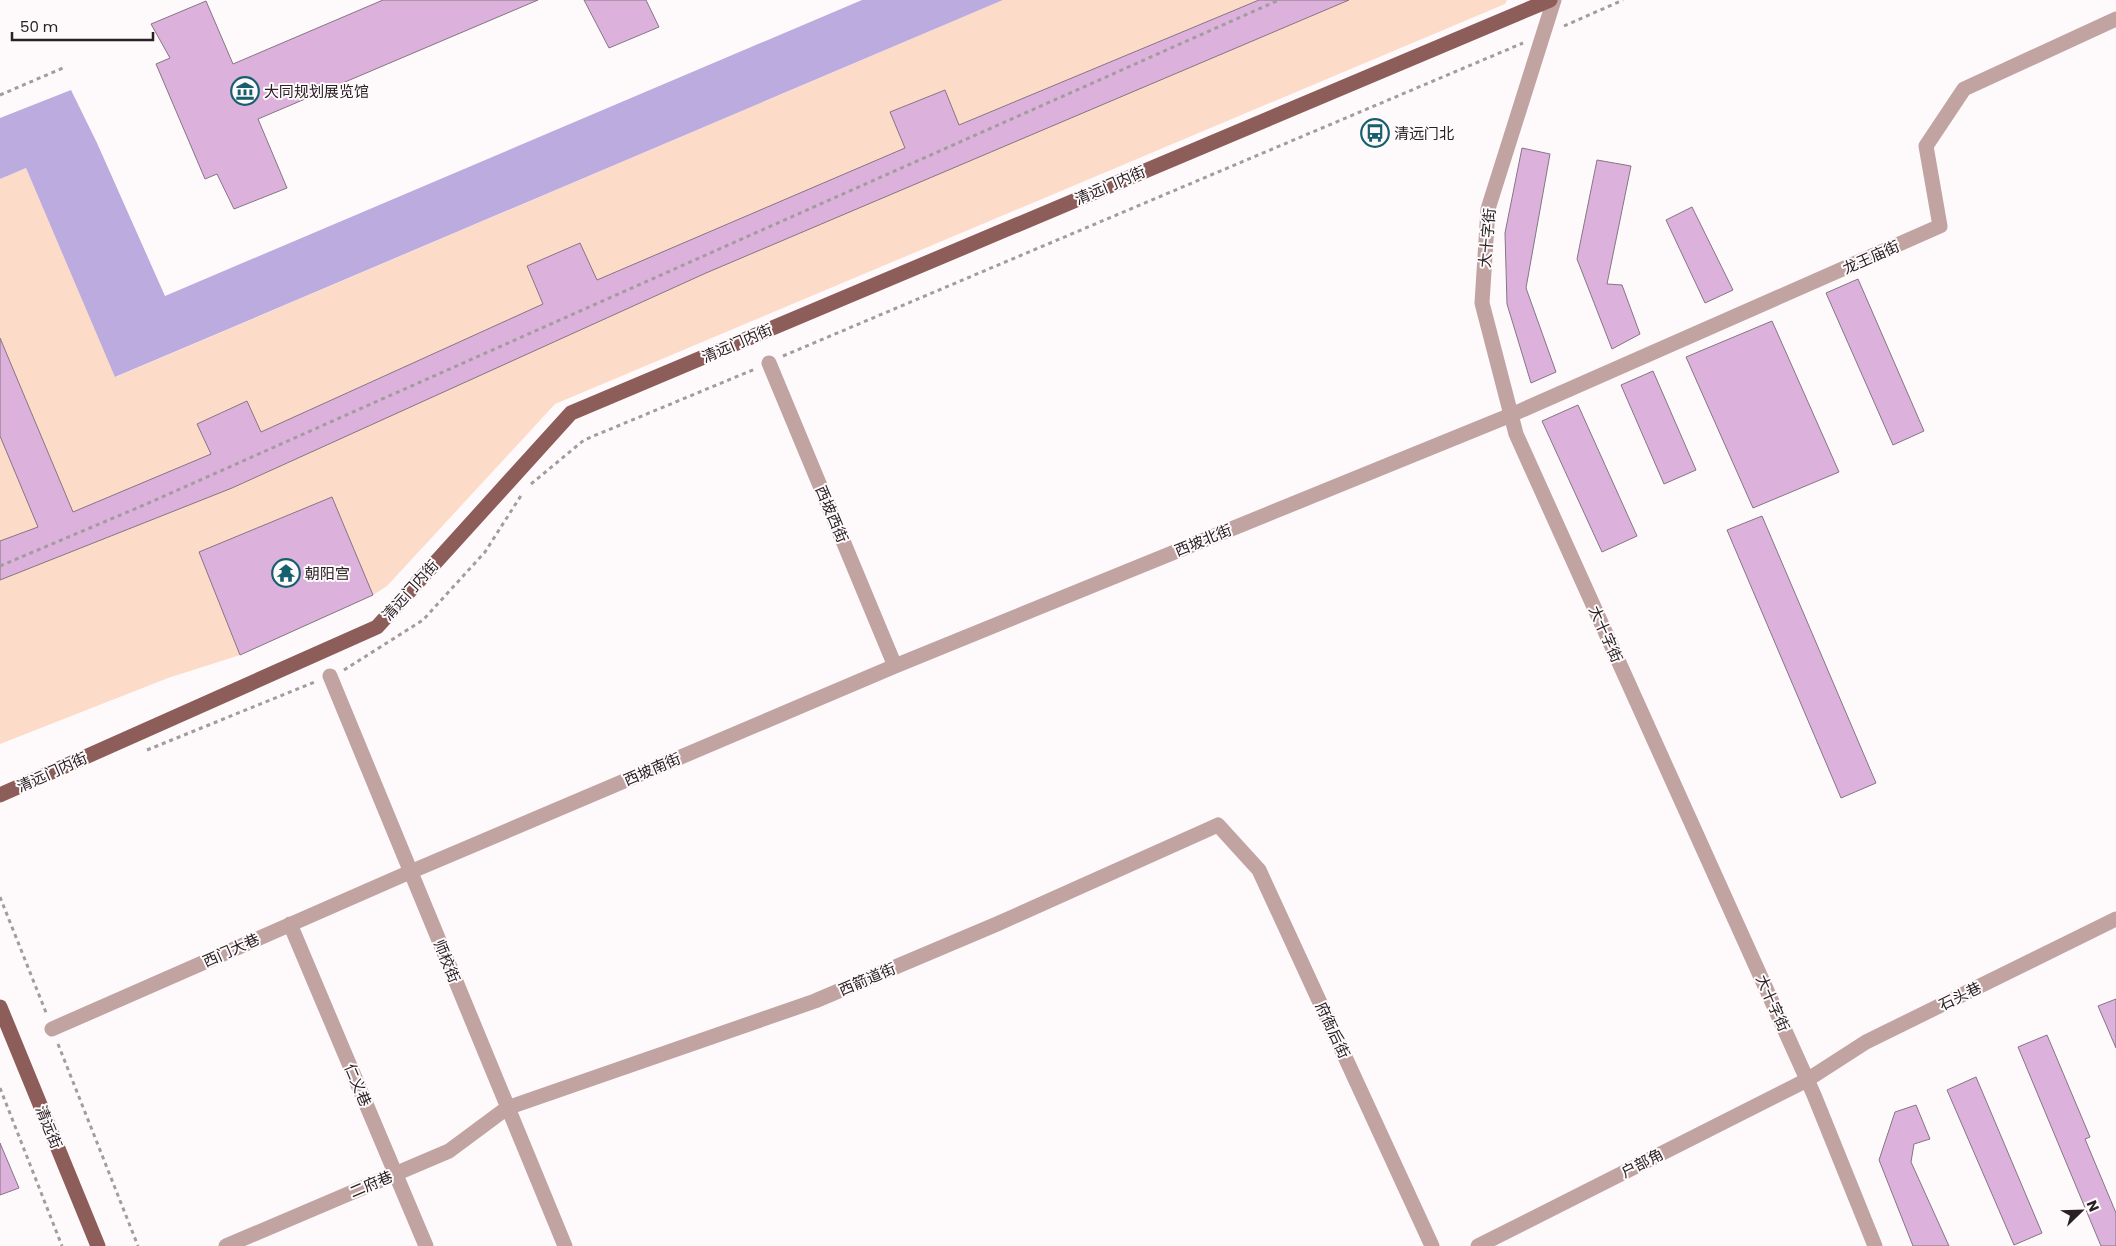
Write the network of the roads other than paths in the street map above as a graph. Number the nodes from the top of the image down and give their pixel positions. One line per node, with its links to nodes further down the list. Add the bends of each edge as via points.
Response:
1 (1550, 0): 8 (main road, 清远门内街, via 570,413 377,627)
2 (1554, 0): 5 (street, 大十字街, via 1488,209 1482,303)
3 (2116, 19): 5 (street, 龙王庙街, via 1964,89 1926,146 1940,226)
4 (769, 363): 6 (street, 西坡西街)
5 (1511, 415): 6 (street, 西坡北街); 15 (street, 大十字街, via 1516,434)
6 (894, 666): 10 (street, 西坡南街)
7 (330, 676): 10 (street, 师校街)
8 (0, 795)
9 (1218, 825): 16 (street, 西箭道街, via 816,1001); 22 (street, 府衙后街, via 1259,870)
10 (410, 872): 12 (street, 西门大巷); 16 (street, 师校街)
11 (2116, 919): 15 (street, 石头巷, via 1866,1042)
12 (290, 924): 14 (street, 西门大巷); 17 (street, 仁义巷)
13 (0, 1007): 18 (main road, 清远街)
14 (52, 1029)
15 (1807, 1080): 23 (street, 户部角); 24 (street, 大十字街)
16 (507, 1108): 17 (street, 二府巷, via 449,1150); 21 (street, 师校街)
17 (396, 1173): 19 (street, 二府巷); 20 (street, 仁义巷)
18 (98, 1246)
19 (226, 1246)
20 (426, 1246)
21 (565, 1246)
22 (1432, 1246)
23 (1478, 1246)
24 (1875, 1246)

